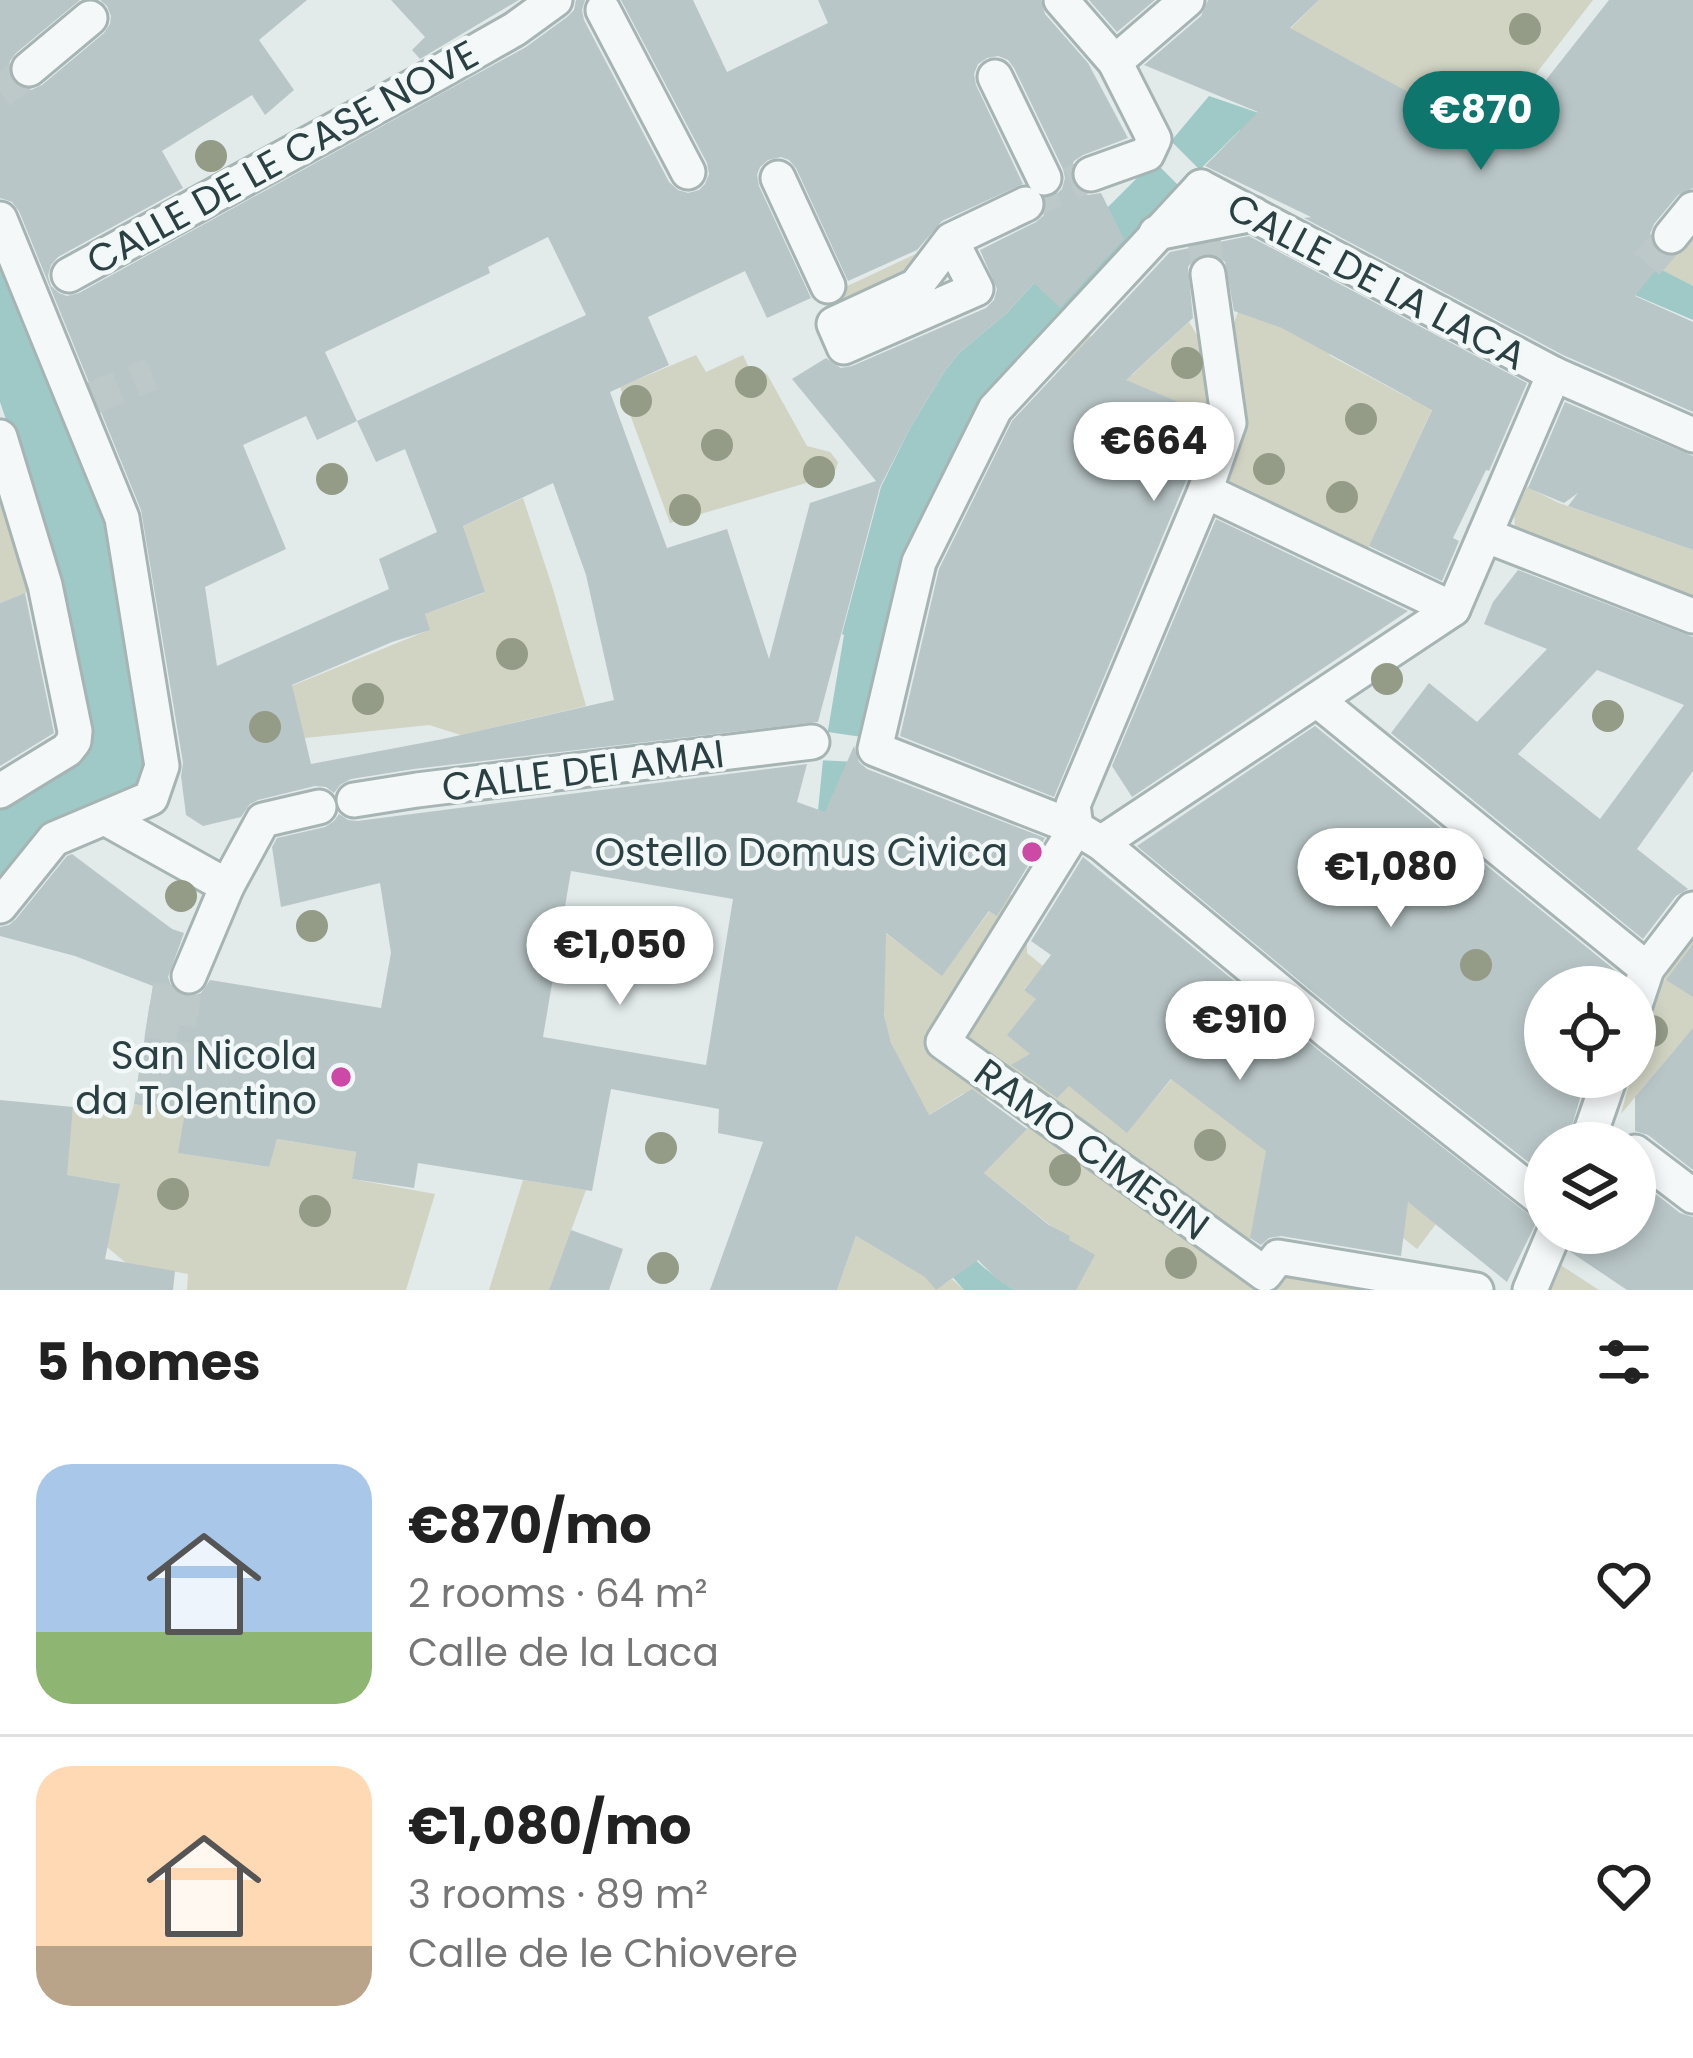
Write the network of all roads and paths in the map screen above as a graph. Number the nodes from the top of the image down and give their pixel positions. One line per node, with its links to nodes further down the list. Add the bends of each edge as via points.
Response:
1 (555, 0): 22 (street, CALLE DE LE CASE NOVE, via 444,79)
2 (1187, 0): 6 (street)
3 (1060, 6): 6 (street)
4 (607, 10): 9 (street)
5 (90, 18): 7 (street)
6 (1114, 62): 10 (street, via 1154,140 1147,154)
7 (29, 69)
8 (995, 77): 19 (street, via 1035,191)
9 (688, 172)
10 (1091, 174)
11 (778, 178): 21 (street)
12 (1201, 187): 14 (street, CALLE DE LA LACA); 16 (street); 17 (street)
13 (1693, 209): 18 (street)
14 (1252, 214): 16 (street); 25 (street, CALLE DE LA LACA)
15 (0, 219): 22 (street)
16 (1204, 231): 17 (street)
17 (1156, 233): 38 (street, via 994,409 919,562 875,749)
18 (1671, 236)
19 (948, 244): 23 (street); 23 (street, via 976,289)
20 (1208, 274): 28 (street, via 1229,423)
21 (828, 286)
22 (47, 287): 37 (street, via 122,518 162,766 151,798)
23 (921, 298): 24 (street)
24 (867, 323)
25 (1554, 374): 26 (street, CALLE DE LA LACA); 29 (street)
26 (1693, 435)
27 (0, 437): 34 (street, via 45,585 75,731 68,749)
28 (1205, 491): 30 (street); 38 (street, via 1073,805)
29 (1485, 535): 30 (street); 31 (street)
30 (1453, 609): 32 (street)
31 (1693, 616)
32 (1317, 700): 38 (street); 42 (street)
33 (812, 742): 35 (street, CALLE DEI AMAI)
34 (0, 790)
35 (354, 800)
36 (319, 807): 39 (street, via 263,820)
37 (105, 818): 39 (street); 40 (street, via 54,839)
38 (1089, 835): 46 (street); 49 (street, RAMO CIMESIN, via 937,1039 1265,1274 1278,1257)
39 (227, 886): 44 (street)
40 (0, 906)
41 (1693, 908): 43 (street)
42 (1643, 966)
43 (1649, 966)
44 (190, 976)
45 (1656, 1168): 47 (street)
46 (1524, 1185)
47 (1693, 1196)
48 (1546, 1254): 50 (street)
49 (1476, 1290)
50 (1531, 1290)

